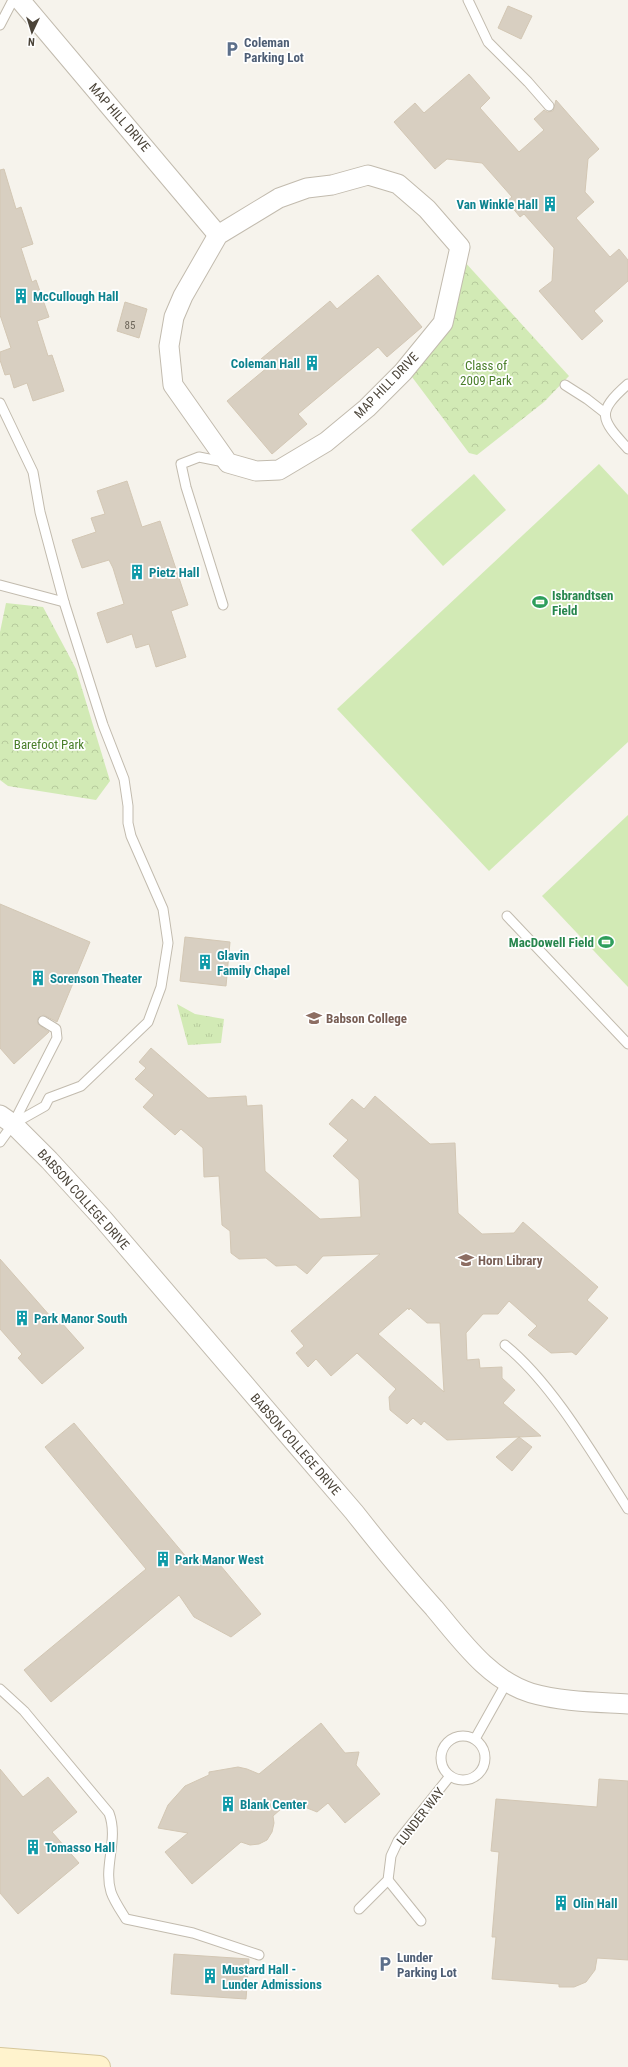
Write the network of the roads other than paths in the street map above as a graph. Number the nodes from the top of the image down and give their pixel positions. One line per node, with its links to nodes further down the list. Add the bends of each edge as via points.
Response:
1 (13, 0): 4 (lane)
2 (20, 0): 6 (street, MAP HILL DRIVE)
3 (468, 0): 5 (lane, via 488,42)
4 (0, 25)
5 (549, 106)
6 (218, 235): 12 (street, MAP HILL DRIVE, via 183,296 174,317 168,346 173,386); 12 (street, MAP HILL DRIVE, via 257,210 286,196 307,188 332,185 368,175 398,184 427,209 460,247 443,323 403,372 367,408 326,442 279,470 256,471)
7 (628, 384): 10 (lane, via 610,399)
8 (565, 385): 10 (lane)
9 (0, 403): 14 (lane, via 33,472 40,512)
10 (604, 414): 11 (lane, via 607,426)
11 (628, 449)
12 (228, 462): 15 (lane, via 199,456 181,464)
13 (0, 585): 14 (lane)
14 (64, 602): 19 (lane, via 103,725 124,779 131,836 163,909 168,942 162,987 148,1022 82,1086 49,1098 45,1106)
15 (223, 605)
16 (508, 916): 18 (lane)
17 (43, 1021): 19 (lane, via 56,1029 57,1038)
18 (628, 1044)
19 (6, 1120): 20 (lane); 23 (street, BABSON COLLEGE DRIVE, via 49,1160 103,1219 476,1656)
20 (0, 1142)
21 (505, 1345): 22 (lane, via 522,1359 564,1413)
22 (628, 1509)
23 (507, 1682): 25 (street, BABSON COLLEGE DRIVE, via 531,1693); 26 (lane)
24 (0, 1689): 31 (lane, via 24,1711 109,1813 113,1823 114,1844 109,1873 111,1892 126,1919 193,1933)
25 (628, 1704)
26 (475, 1739): 27 (lane, LUNDER WAY, via 462,1735 444,1745 440,1758); 27 (lane, LUNDER WAY, via 484,1750 485,1757 481,1770 470,1778 457,1779)
27 (450, 1776): 28 (lane, LUNDER WAY, via 398,1841 391,1856)
28 (388, 1880): 29 (lane); 30 (lane)
29 (360, 1909)
30 (421, 1921)
31 (259, 1955)
32 (0, 2059): 33 (main road)
33 (99, 2067)

